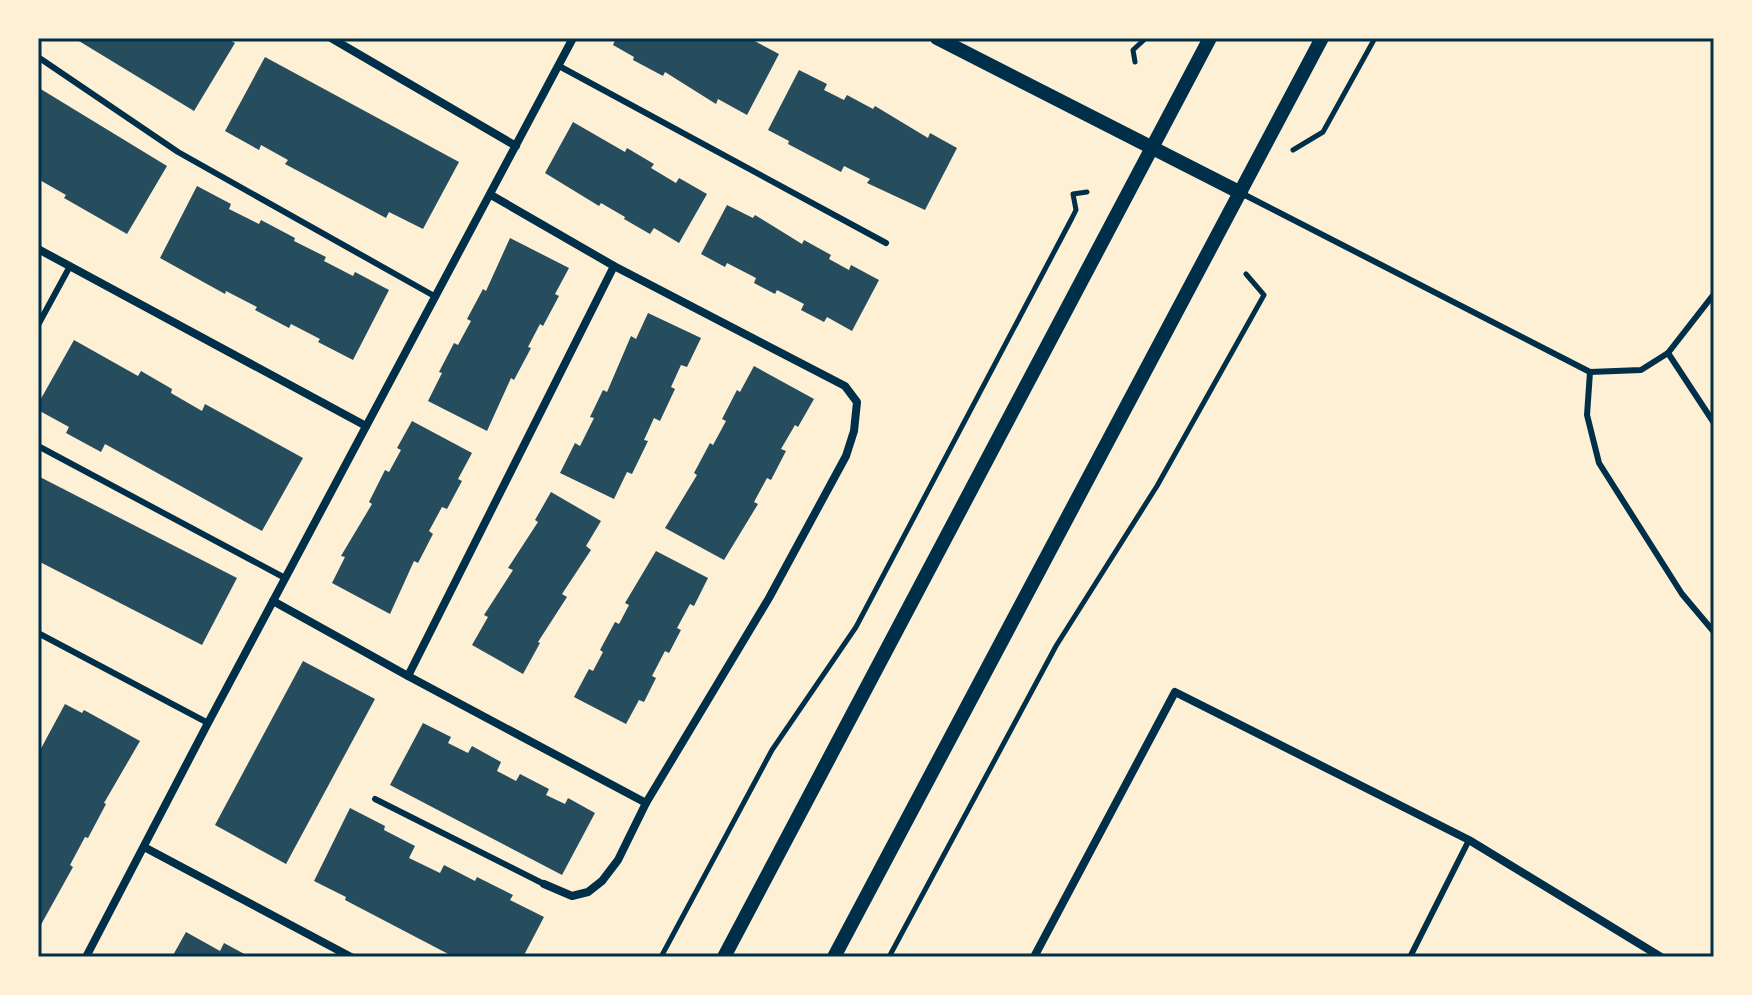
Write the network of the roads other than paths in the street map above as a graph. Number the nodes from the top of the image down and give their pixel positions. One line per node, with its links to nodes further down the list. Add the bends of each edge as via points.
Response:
1 (331, 38): 8 (street)
2 (573, 38): 7 (street)
3 (937, 38): 9 (street)
4 (1210, 38): 9 (street)
5 (1322, 38): 10 (street)
6 (38, 57): 17 (lane, via 178,152)
7 (559, 66): 8 (street); 12 (lane)
8 (516, 146): 11 (street)
9 (1152, 147): 10 (street); 37 (street)
10 (1241, 193): 20 (lane); 38 (street)
11 (491, 195): 14 (street); 17 (street)
12 (886, 243)
13 (38, 249): 15 (street)
14 (614, 266): 28 (street); 31 (street, via 845,386 857,402 846,456 769,598)
15 (69, 268): 18 (lane); 22 (street)
16 (1714, 294): 19 (lane)
17 (436, 297): 22 (street)
18 (38, 325)
19 (1668, 353): 20 (lane, via 1641,370); 21 (lane)
20 (1590, 372): 26 (lane, via 1587,415 1599,463 1682,594)
21 (1714, 423)
22 (366, 426): 24 (street)
23 (38, 446): 24 (lane)
24 (285, 578): 25 (street)
25 (273, 601): 28 (street); 29 (street)
26 (1714, 632)
27 (38, 633): 29 (lane)
28 (408, 676): 31 (street)
29 (208, 723): 33 (street)
30 (375, 799): 34 (lane)
31 (646, 803): 34 (street, via 602,881 572,896)
32 (1469, 840): 39 (street, via 1175,692); 40 (lane); 41 (street)
33 (144, 847): 35 (street); 36 (street)
34 (544, 884)
35 (86, 957)
36 (351, 957)
37 (724, 957)
38 (834, 957)
39 (1034, 957)
40 (1410, 957)
41 (1661, 957)

